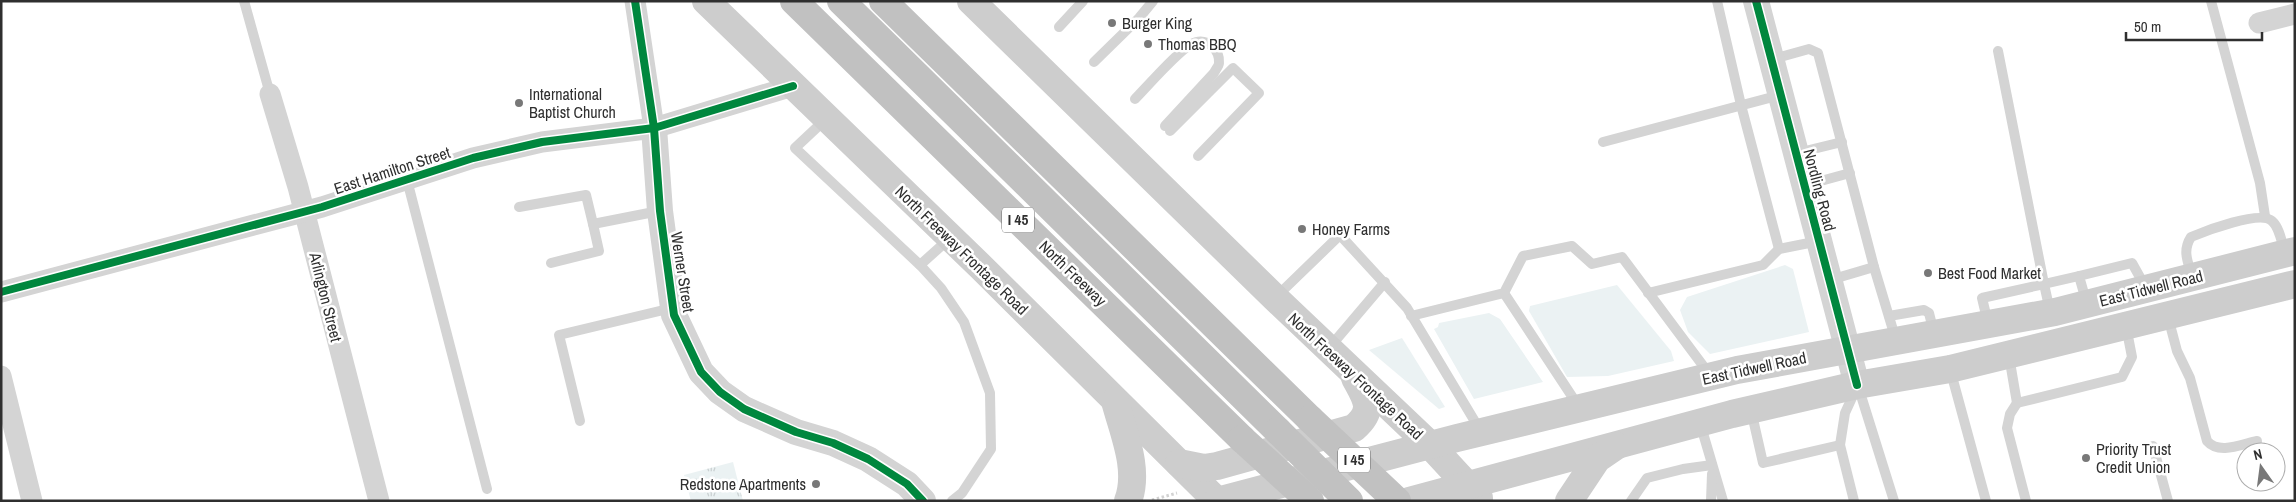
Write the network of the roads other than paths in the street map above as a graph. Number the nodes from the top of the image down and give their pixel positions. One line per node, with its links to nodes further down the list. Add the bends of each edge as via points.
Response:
1 (244, 1): 22 (lane)
2 (635, 1): 27 (street, Werner Street)
3 (706, 1): 21 (main road, North Freeway Frontage Road)
4 (779, 1): 20 (highway)
5 (794, 1): 20 (highway, North Freeway / I 45)
6 (841, 1): 99 (highway, North Freeway / I 45, bridge)
7 (883, 1): 100 (highway, I 45, bridge)
8 (971, 1): 57 (main road, North Freeway Frontage Road)
9 (1084, 1): 16 (lane)
10 (1153, 1): 19 (lane)
11 (1718, 1): 25 (lane)
12 (1756, 1): 18 (street, Nordling Road)
13 (2210, 1): 38 (lane, via 2260,182)
14 (2295, 14): 15 (street)
15 (2259, 23)
16 (1059, 26)
17 (1998, 51): 51 (lane)
18 (1772, 60): 23 (street, Nordling Road); 29 (lane, via 1810,49 1818,52)
19 (1094, 62)
20 (880, 85): 98 (highway, North Freeway / I 45, bridge, via 1242,439)
21 (793, 86): 26 (main road, North Freeway Frontage Road); 27 (street, East Hamilton Street)
22 (270, 94): 36 (street, Arlington Street)
23 (1781, 94): 25 (lane); 30 (street, Nordling Road)
24 (1135, 99): 31 (lane, via 1196,42 1208,43 1217,51 1219,64 1214,73 1168,128 1233,68 1259,93)
25 (1741, 105): 28 (lane); 42 (lane)
26 (827, 118): 40 (main road, North Freeway Frontage Road); 45 (lane, via 795,148)
27 (654, 128): 33 (street, East Hamilton Street, via 542,142 473,158); 37 (street, Werner Street)
28 (1603, 142)
29 (1842, 142): 30 (lane); 32 (lane)
30 (1796, 153): 34 (street, Nordling Road)
31 (1198, 156)
32 (1850, 173): 34 (lane); 46 (lane)
33 (407, 180): 36 (street, East Hamilton Street); 90 (lane)
34 (1805, 186): 41 (street, Nordling Road)
35 (519, 207): 39 (lane, via 586,196)
36 (304, 211): 54 (street, East Hamilton Street); 93 (street, Arlington Street)
37 (660, 211): 39 (lane); 59 (street, Werner Street)
38 (2265, 216): 43 (lane, via 2273,221); 48 (lane, via 2191,237 2185,254)
39 (593, 224): 44 (lane, via 599,250)
40 (951, 238): 45 (lane); 75 (main road, North Freeway Frontage Road)
41 (1819, 241): 42 (lane); 49 (street, Nordling Road)
42 (1779, 248): 56 (lane, via 1763,265)
43 (2290, 253): 48 (main road, East Tidwell Road)
44 (551, 263)
45 (920, 265): 95 (lane, via 964,322 990,393 991,449 962,493)
46 (1874, 267): 49 (lane); 65 (lane)
47 (2079, 276): 51 (lane); 53 (lane, via 2132,263); 58 (lane)
48 (2193, 277): 53 (main road, East Tidwell Road)
49 (1829, 280): 67 (street, Nordling Road)
50 (1385, 282): 57 (lane, via 1340,235); 61 (lane); 66 (lane)
51 (2044, 284): 60 (lane); 63 (lane, via 1982,298)
52 (2295, 284): 62 (main road, East Tidwell Road)
53 (2147, 289): 58 (main road, East Tidwell Road); 62 (main road)
54 (1, 292)
55 (1504, 293): 56 (lane, via 1523,256 1572,246 1592,264 1622,257); 61 (lane); 77 (lane)
56 (1648, 293): 72 (lane)
57 (1275, 298): 66 (main road, North Freeway Frontage Road)
58 (2087, 304): 60 (main road, East Tidwell Road)
59 (673, 307): 79 (lane, via 559,335); 94 (street, Werner Street, via 684,340 701,372 720,392 770,422 833,443 868,459 907,484)
60 (2050, 313): 63 (main road, East Tidwell Road)
61 (1411, 316): 81 (lane)
62 (2168, 316): 64 (main road, East Tidwell Road); 83 (lane, via 2177,351 2190,378 2207,441 2218,449)
63 (1988, 324): 65 (main road, East Tidwell Road, via 1934,333)
64 (2126, 326): 68 (main road, East Tidwell Road); 76 (lane, via 2132,357 2122,377)
65 (1892, 328): 67 (main road, East Tidwell Road)
66 (1328, 349): 70 (main road, North Freeway Frontage Road)
67 (1847, 349): 72 (main road, East Tidwell Road); 73 (street, Nordling Road)
68 (2009, 355): 69 (main road, East Tidwell Road); 76 (lane)
69 (1950, 369): 73 (main road, East Tidwell Road); 108 (lane)
70 (1351, 371): 86 (main road, North Freeway Frontage Road); 88 (main road, via 1368,408 1364,420 1354,428 1217,466 1204,468)
71 (1, 376): 92 (street)
72 (1711, 376): 74 (main road, East Tidwell Road)
73 (1857, 386): 78 (main road, East Tidwell Road); 85 (lane, via 1845,413); 107 (lane)
74 (1644, 393): 77 (main road, East Tidwell Road); 82 (main road)
75 (1115, 401): 88 (main road, North Freeway Frontage Road); 96 (main road, via 1132,466)
76 (2017, 403): 109 (lane, via 2007,428)
77 (1580, 409): 81 (main road, East Tidwell Road)
78 (1751, 410): 80 (main road, East Tidwell Road); 85 (lane, via 1763,463)
79 (580, 421)
80 (1700, 422): 82 (main road, East Tidwell Road); 89 (lane)
81 (1482, 433): 86 (main road, East Tidwell Road)
82 (1654, 434): 84 (main road, East Tidwell Road)
83 (2257, 441)
84 (1620, 443): 91 (main road, East Tidwell Road); 102 (main road, via 1598,459)
85 (1840, 445): 106 (lane)
86 (1431, 446): 91 (main road, North Freeway Frontage Road); 97 (main road, East Tidwell Road)
87 (2152, 446): 110 (lane)
88 (1179, 463): 97 (main road, North Freeway Frontage Road)
89 (1712, 465): 103 (lane, via 1647,478); 104 (lane); 105 (lane)
90 (487, 489)
91 (1475, 493): 101 (main road, East Tidwell Road)
92 (32, 501)
93 (379, 501)
94 (923, 501)
95 (952, 501)
96 (1128, 501)
97 (1217, 501)
98 (1310, 501)
99 (1350, 501)
100 (1397, 501)
101 (1409, 501)
102 (1569, 501)
103 (1631, 501)
104 (1711, 501)
105 (1723, 501)
106 (1854, 501)
107 (1894, 501)
108 (1986, 501)
109 (2026, 501)
110 (2168, 501)

